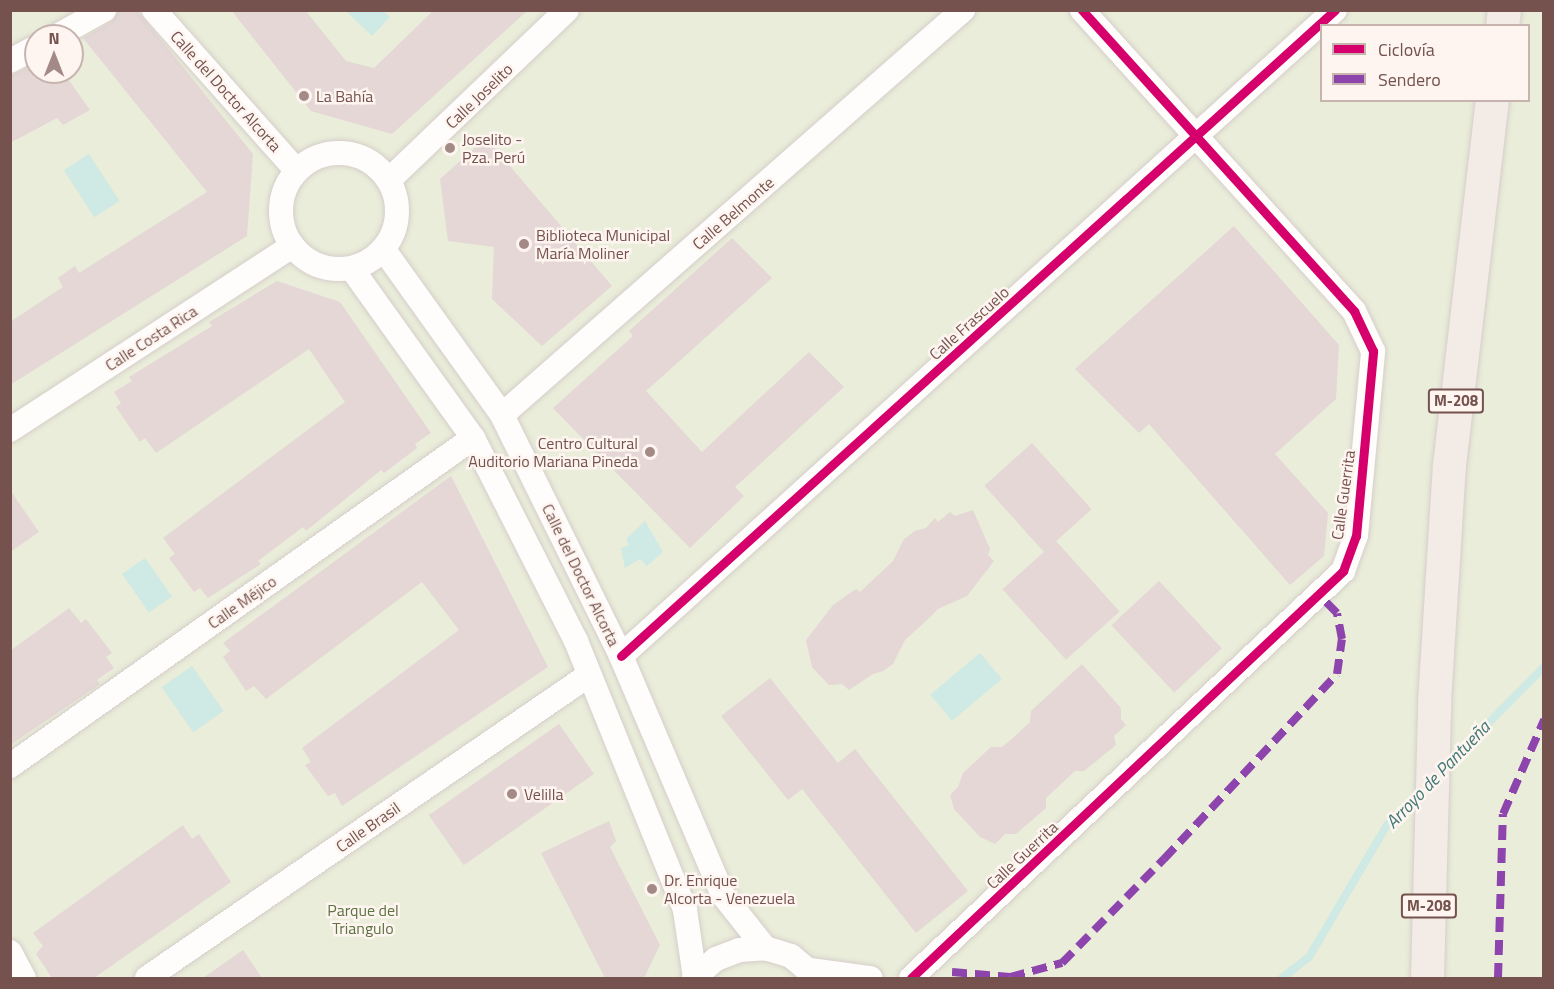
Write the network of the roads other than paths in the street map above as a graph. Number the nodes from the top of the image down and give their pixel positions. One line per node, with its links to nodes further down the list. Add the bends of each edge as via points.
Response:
1 (104, 10): 7 (street)
2 (154, 10): 12 (street, Calle del Doctor Alcorta)
3 (567, 10): 13 (street, Calle Joselito)
4 (963, 10): 17 (street, Calle Belmonte)
5 (1082, 10): 11 (street, Calle Guerrita)
6 (1335, 10): 11 (street, Calle Frascuelo)
7 (79, 24)
8 (24, 53): 9 (street)
9 (10, 61)
10 (1492, 102): 31 (main road, M-208, via 1449,465 1434,702)
11 (1196, 138): 20 (street, Calle Frascuelo); 30 (street, Calle Guerrita, via 1354,311 1373,351 1356,536 1343,571)
12 (297, 171): 13 (street, via 319,156 345,153 370,161); 14 (street, via 286,188 281,208 283,228)
13 (389, 180): 15 (street, via 398,216 394,234)
14 (292, 246): 16 (street, via 309,262 330,269); 18 (street, Calle Costa Rica)
15 (384, 250): 16 (street); 17 (street, Calle del Doctor Alcorta)
16 (352, 269): 19 (street, Calle del Doctor Alcorta)
17 (502, 415): 20 (street, Calle del Doctor Alcorta)
18 (10, 430)
19 (473, 438): 21 (street, Calle del Doctor Alcorta); 22 (street, Calle Méjico)
20 (621, 656): 23 (street, Calle del Doctor Alcorta, via 723,895)
21 (589, 675): 27 (street, Calle Brasil); 28 (street, Calle del Doctor Alcorta, via 685,910)
22 (10, 766)
23 (765, 948): 25 (street, via 791,956); 28 (street, via 739,950 716,959)
24 (10, 952): 26 (street)
25 (814, 974): 29 (street)
26 (24, 978)
27 (147, 978)
28 (694, 978)
29 (870, 978)
30 (911, 978)
31 (1427, 978)

